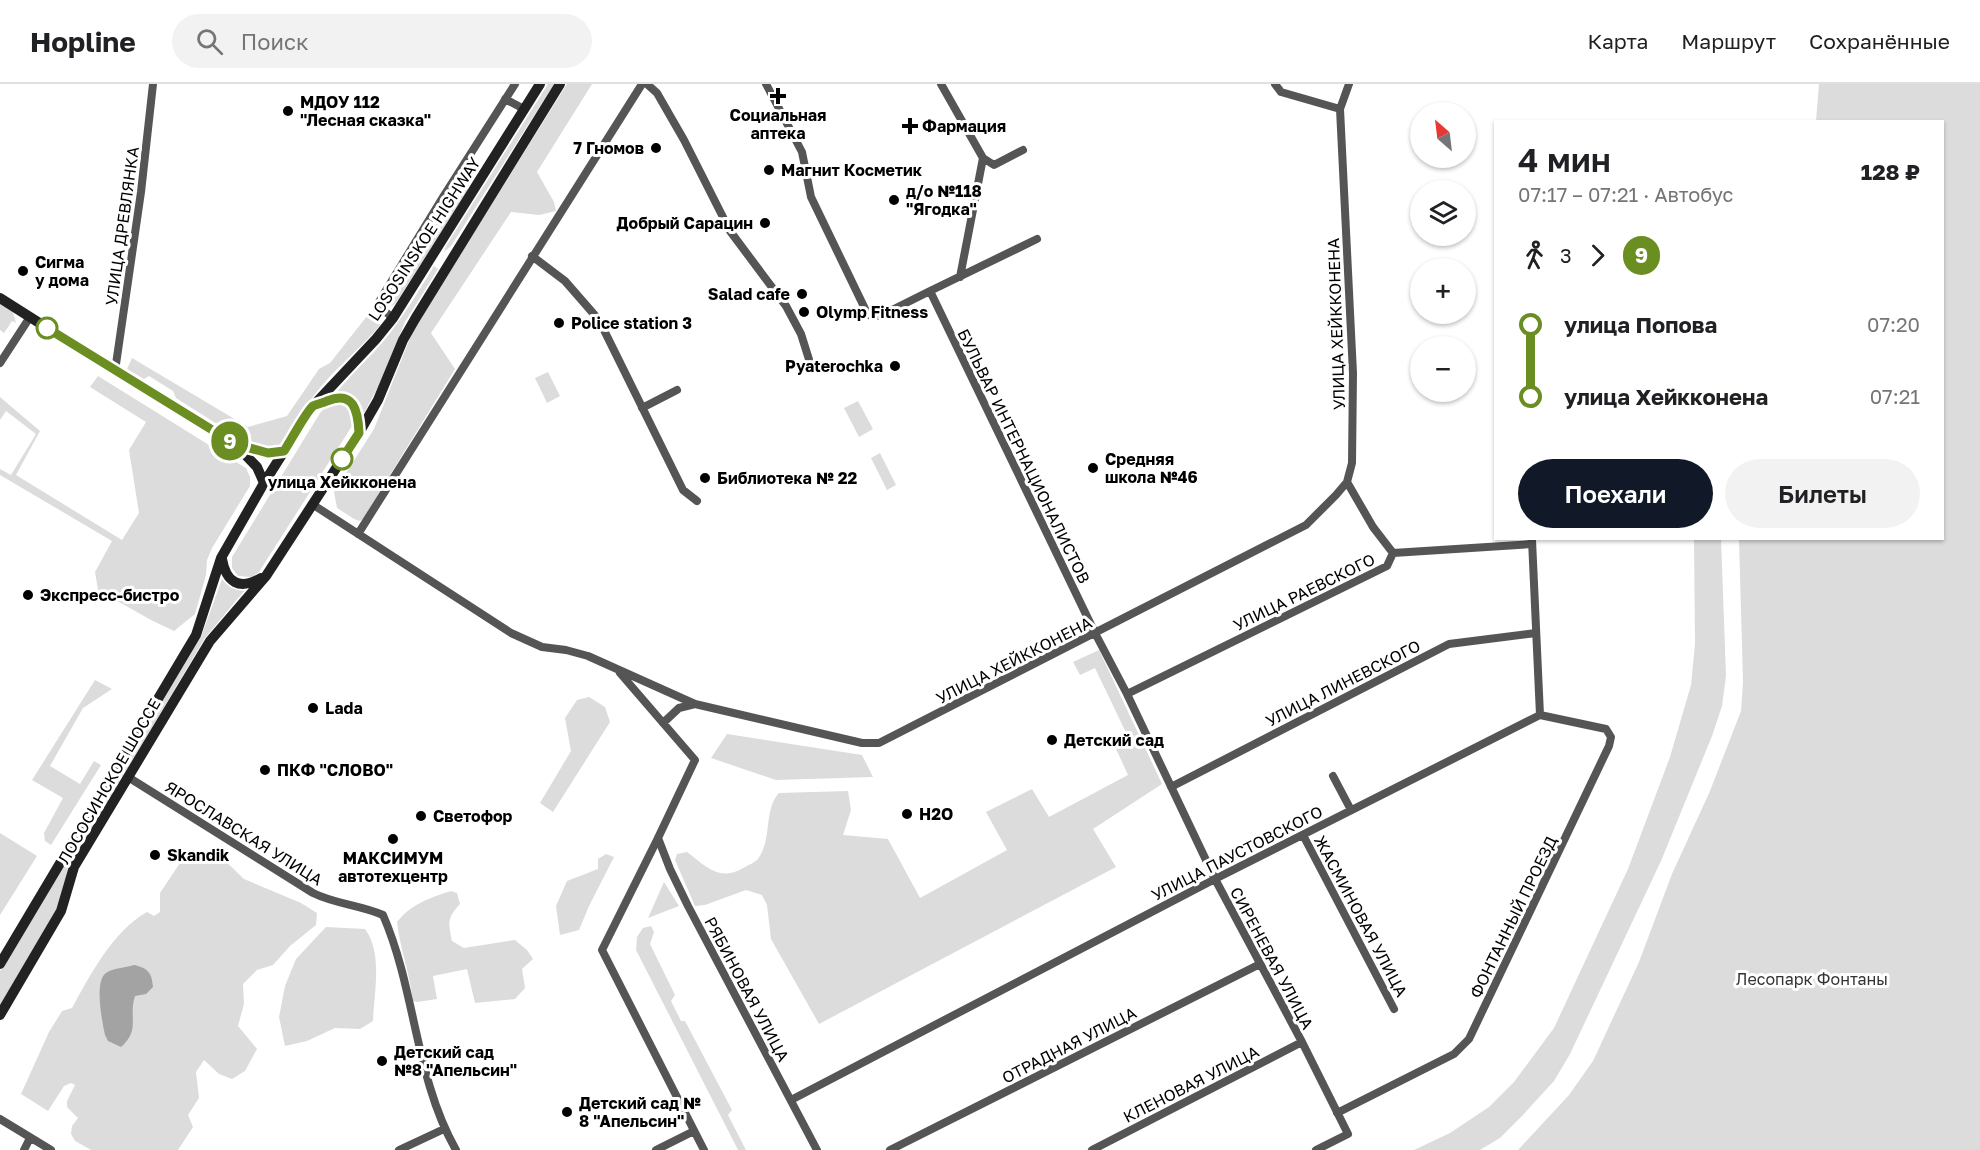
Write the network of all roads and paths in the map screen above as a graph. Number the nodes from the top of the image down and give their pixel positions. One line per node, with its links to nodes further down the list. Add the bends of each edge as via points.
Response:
1 (153, 84): 27 (street, УЛИЦА ДРЕВЛЯНКА)
2 (515, 84): 11 (street)
3 (540, 84): 12 (street)
4 (560, 84): 19 (street)
5 (642, 84): 18 (street)
6 (647, 84): 26 (street, via 657,93 684,140 730,231 786,306 801,334)
7 (766, 84): 21 (street, via 802,152 811,197 868,315 880,316)
8 (941, 84): 15 (street)
9 (1275, 84): 13 (street, via 1281,92)
10 (1349, 84): 13 (street, УЛИЦА ХЕЙККОНЕНА)
11 (506, 99): 12 (street); 24 (street, via 377,305)
12 (524, 109): 17 (street, LOSOSINSKOE HIGHWAY)
13 (1340, 109): 34 (street, УЛИЦА ХЕЙККОНЕНА, via 1353,373 1352,463)
14 (1023, 150): 15 (street, via 993,165)
15 (983, 158): 20 (street)
16 (1036, 239): 20 (street)
17 (433, 253): 19 (street); 24 (street, LOSOSINSKOE HIGHWAY)
18 (532, 256): 30 (street, via 565,281 599,320); 38 (street)
19 (450, 262): 31 (street, LOSOSINSKOE HIGHWAY, via 402,340 378,400)
20 (960, 276): 21 (street)
21 (930, 291): 43 (street, БУЛЬВАР ИНТЕРНАЦИОНАЛИСТОВ)
22 (0, 298): 23 (street)
23 (30, 317): 25 (street); 27 (street)
24 (393, 318): 29 (street, LOSOSINSKOE HIGHWAY)
25 (0, 363)
26 (812, 369)
27 (115, 371): 32 (street)
28 (677, 390): 30 (street)
29 (312, 407): 31 (street, via 334,398 351,402); 33 (street, LOSOSINSKOE HIGHWAY)
30 (642, 408): 36 (street, via 683,490)
31 (359, 433): 37 (street, LOSOSINSKOE HIGHWAY)
32 (235, 444): 33 (street, via 268,453); 35 (street, via 257,467)
33 (284, 451): 35 (street, LOSOSINSKOE HIGHWAY)
34 (1347, 482): 40 (street); 43 (street, УЛИЦА ХЕЙККОНЕНА, via 1306,525)
35 (264, 483): 41 (street, LOSOSINSKOE HIGHWAY)
36 (697, 501)
37 (312, 504): 38 (street, УЛИЦА ХЕЙККОНЕНА); 42 (street, LOSOSINSKOE HIGHWAY)
38 (358, 534): 45 (street, УЛИЦА ХЕЙККОНЕНА, via 516,636 542,647 588,656)
39 (1532, 541): 40 (street, УЛИЦА РАЕВСКОГО); 44 (street)
40 (1393, 553): 46 (street, УЛИЦА РАЕВСКОГО, via 1387,566)
41 (221, 558): 42 (street, via 232,581 249,584); 58 (street, ЛОСОСИНСКОЕ ШОССЕ, via 196,635)
42 (266, 576): 51 (street, ЛОСОСИНСКОЕ ШОССЕ, via 210,641)
43 (1095, 633): 46 (street, СИРЕНЕВАЯ УЛИЦА); 47 (street, УЛИЦА ХЕЙККОНЕНА, via 879,743 862,743)
44 (1536, 633): 48 (street); 52 (street, УЛИЦА ЛИНЕВСКОГО, via 1449,644)
45 (619, 671): 47 (street, УЛИЦА ХЕЙККОНЕНА); 49 (street)
46 (1127, 694): 52 (street, СИРЕНЕВАЯ УЛИЦА)
47 (695, 704): 49 (street, via 679,708)
48 (1540, 715): 53 (street, УЛИЦА ПАУСТОВСКОГО); 63 (street, ФОНТАННЫЙ ПРОЕЗД, via 1606,729 1611,737 1469,1039 1454,1054)
49 (663, 723): 55 (street, via 694,760)
50 (1333, 776): 53 (street)
51 (128, 777): 60 (street, ЛОСОСИНСКОЕ ШОССЕ, via 74,867 61,911); 65 (street, ЯРОСЛАВСКАЯ УЛИЦА, via 313,893 383,915)
52 (1171, 787): 56 (street, СИРЕНЕВАЯ УЛИЦА)
53 (1351, 810): 54 (street, УЛИЦА ПАУСТОВСКОГО)
54 (1303, 835): 56 (street, УЛИЦА ПАУСТОВСКОГО); 59 (street, ЖАСМИНОВАЯ УЛИЦА)
55 (658, 838): 62 (street, РЯБИНОВАЯ УЛИЦА, via 688,906); 66 (street, via 602,950)
56 (1215, 879): 57 (street, СИРЕНЕВАЯ УЛИЦА); 62 (street, УЛИЦА ПАУСТОВСКОГО)
57 (1260, 963): 61 (street, СИРЕНЕВАЯ УЛИЦА); 75 (street, ОТРАДНАЯ УЛИЦА)
58 (0, 964)
59 (1394, 1009)
60 (0, 1014)
61 (1302, 1042): 63 (street, СИРЕНЕВАЯ УЛИЦА); 76 (street, КЛЕНОВАЯ УЛИЦА)
62 (791, 1100): 74 (street, РЯБИНОВАЯ УЛИЦА)
63 (1337, 1113): 77 (street, СИРЕНЕВАЯ УЛИЦА, via 1348,1134)
64 (0, 1119): 67 (street)
65 (444, 1129): 70 (street); 71 (street)
66 (694, 1131): 72 (street); 73 (street)
67 (30, 1137): 68 (street); 69 (street)
68 (24, 1150)
69 (51, 1150)
70 (399, 1150)
71 (456, 1150)
72 (656, 1150)
73 (704, 1150)
74 (817, 1150)
75 (890, 1150)
76 (1092, 1150)
77 (1316, 1150)

